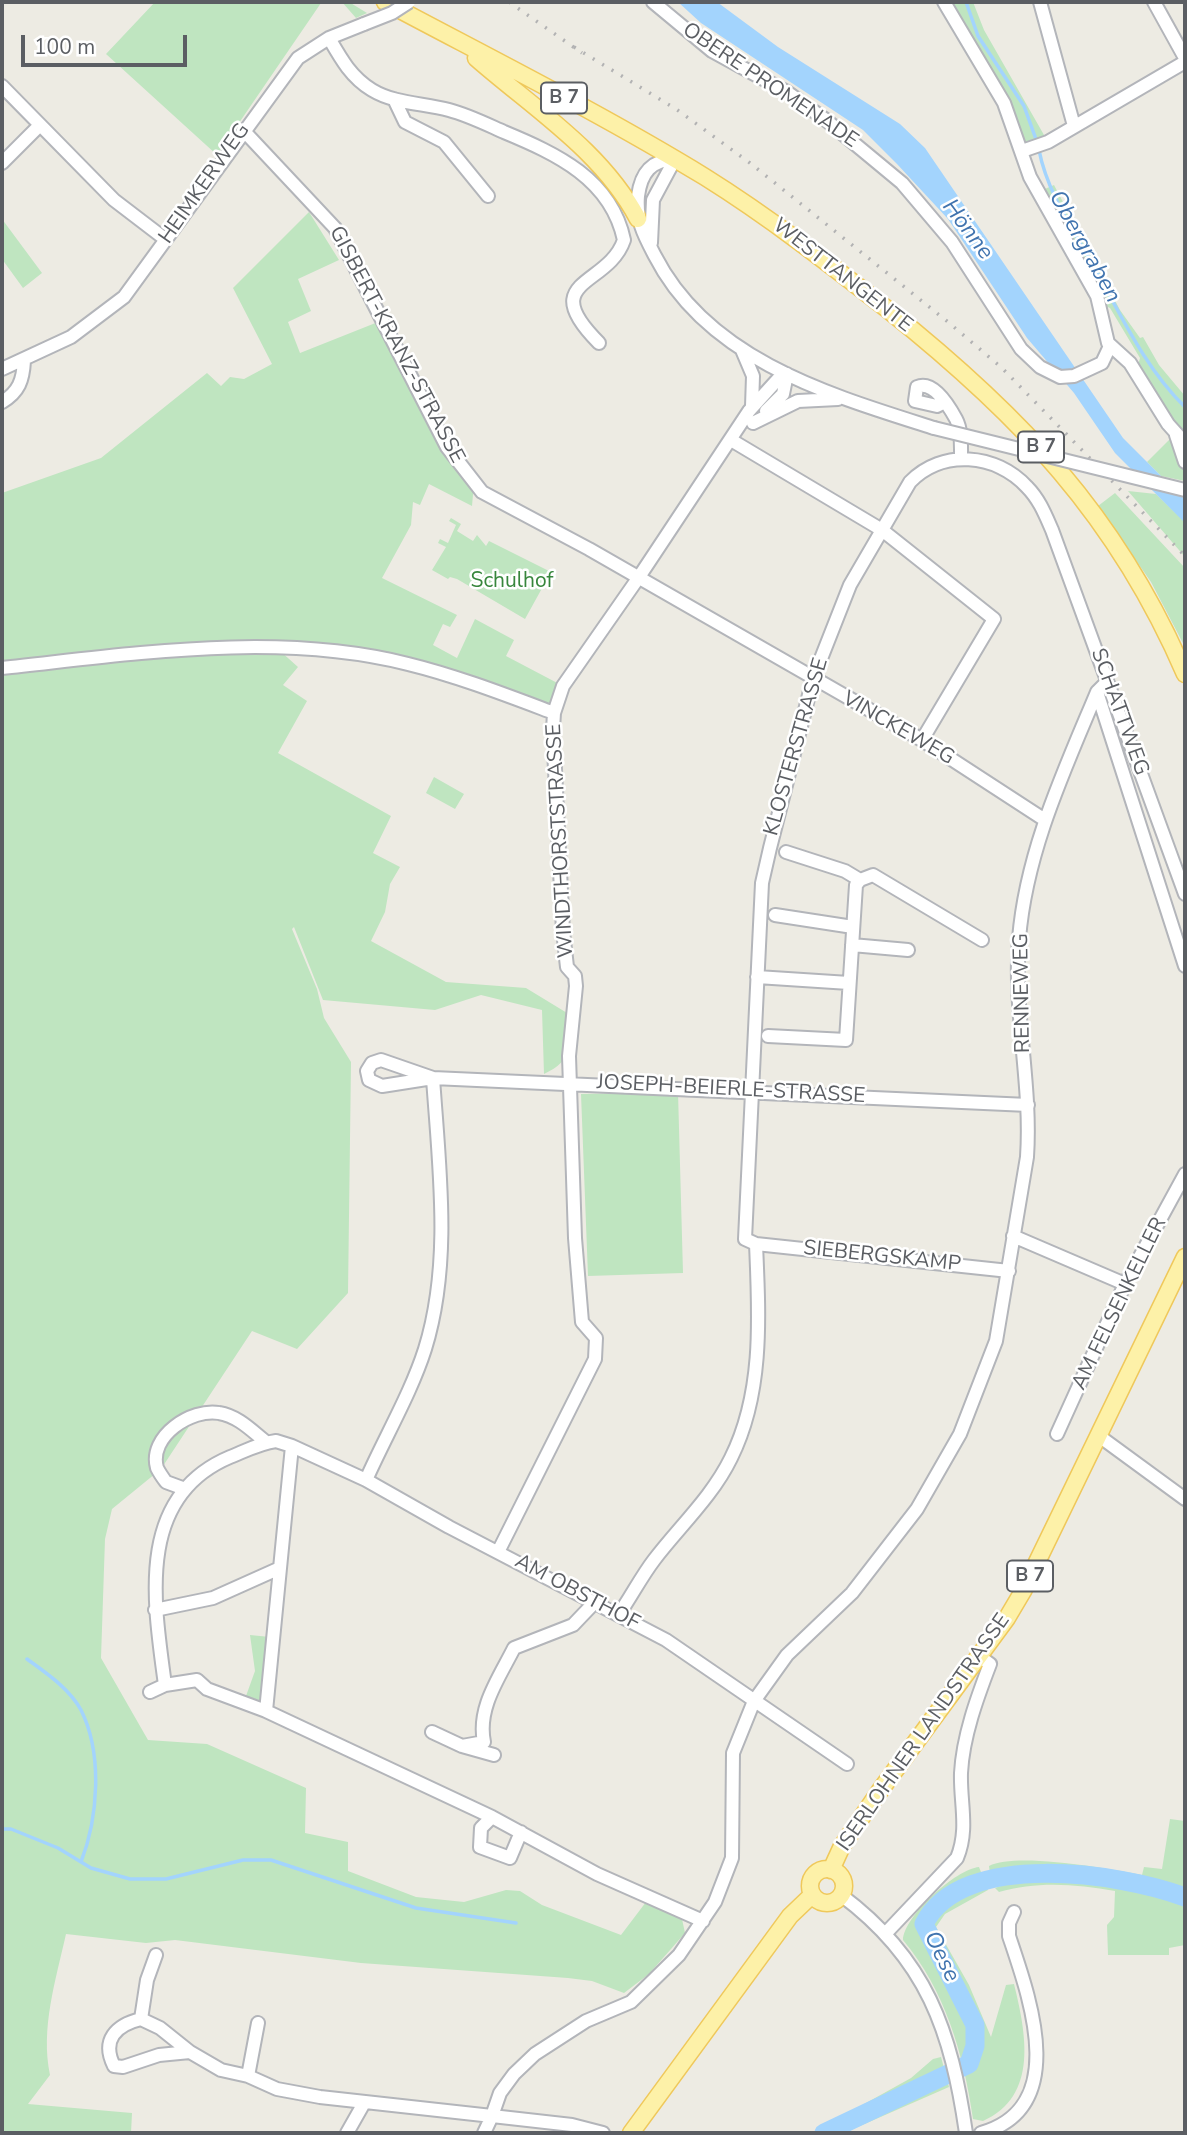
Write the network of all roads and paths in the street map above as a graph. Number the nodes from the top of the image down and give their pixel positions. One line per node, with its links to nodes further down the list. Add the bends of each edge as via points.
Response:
1 (385, 2): 8 (main road, WESTTANGENTE / B 7)
2 (409, 2): 7 (street, HEIMKERWEG, bridge)
3 (653, 2): 23 (street, OBERE PROMENADE, via 712,51 787,92 889,170 952,242 1021,349 1040,367 1060,377 1081,373 1102,363)
4 (944, 2): 15 (street, via 1004,103)
5 (1040, 2): 13 (street)
6 (1154, 2): 9 (street)
7 (329, 38): 11 (street, via 349,71 372,90); 14 (street, HEIMKERWEG, via 298,58)
8 (453, 38): 16 (main road, WESTTANGENTE / B 7); 19 (main road, via 592,156 614,180)
9 (1185, 60): 13 (street)
10 (2, 86): 12 (street)
11 (394, 99): 18 (street, via 405,122 444,142); 22 (street, via 462,114 547,150 604,194 620,221 624,240 610,264 579,285 573,302 580,321)
12 (39, 126): 17 (street); 20 (street, via 114,200)
13 (1074, 126): 15 (street)
14 (243, 130): 20 (street, HEIMKERWEG); 40 (street, GISBERT-KRANZ-STRASSE, via 334,228 447,447 474,483 494,499)
15 (1022, 151): 23 (street, via 1030,177 1100,304)
16 (675, 159): 19 (street, via 653,164 645,172); 21 (street, via 653,200); 42 (main road, WESTTANGENTE / B 7, via 814,251 958,368 1036,441 1118,545 1166,629)
17 (2, 163)
18 (488, 196)
19 (638, 219): 21 (street)
20 (165, 239): 25 (street, HEIMKERWEG, via 124,297 71,337)
21 (652, 251): 24 (street, via 696,316)
22 (599, 343)
23 (1110, 346): 33 (street, via 1130,363)
24 (742, 349): 27 (street); 31 (street, via 753,376)
25 (24, 361): 26 (street, HEIMKERWEG); 29 (street, via 22,381)
26 (2, 369)
27 (787, 374): 28 (street); 31 (street, WINDTHORSTSTRASSE); 32 (street, WINDTHORSTSTRASSE, via 783,394)
28 (843, 399): 32 (street, WINDTHORSTSTRASSE, via 798,401); 37 (street, bridge, via 933,428)
29 (2, 402)
30 (943, 403): 35 (street, via 957,420)
31 (752, 407): 34 (street, WINDTHORSTSTRASSE)
32 (753, 423): 34 (street, WINDTHORSTSTRASSE)
33 (1180, 439): 36 (street)
34 (731, 440): 38 (street); 40 (street, WINDTHORSTSTRASSE)
35 (961, 458): 38 (street, KLOSTERSTRASSE, via 922,469); 39 (street, KLOSTERSTRASSE, via 993,464 1017,478 1037,499)
36 (1185, 462)
37 (1185, 491)
38 (882, 530): 43 (street, KLOSTERSTRASSE, via 850,585); 47 (street, via 994,619)
39 (1052, 530): 44 (street, SCHATTWEG)
40 (639, 577): 43 (street, VINCKEWEG); 46 (street, WINDTHORSTSTRASSE, via 567,679)
41 (2, 668): 46 (street, via 189,649 311,649 407,663)
42 (1185, 674)
43 (813, 679): 47 (street, VINCKEWEG); 58 (street, KLOSTERSTRASSE, via 762,883)
44 (1107, 682): 45 (street, RENNEWEG); 51 (street, SCHATTWEG)
45 (1097, 692): 48 (street, RENNEWEG); 57 (street, SCHATTWEG)
46 (554, 713): 61 (street, WINDTHORSTSTRASSE, via 563,932 567,967 576,986)
47 (922, 740): 48 (street, VINCKEWEG)
48 (1045, 820): 63 (street, RENNEWEG, via 1019,937)
49 (786, 852): 50 (street)
50 (860, 880): 53 (street); 54 (street, via 873,875)
51 (1185, 894)
52 (775, 915): 53 (street)
53 (853, 927): 55 (street)
54 (982, 940)
55 (852, 945): 56 (street); 59 (street)
56 (908, 950)
57 (1185, 966)
58 (758, 977): 59 (street); 62 (street, KLOSTERSTRASSE)
59 (849, 983): 60 (street, via 846,1040)
60 (768, 1036)
61 (569, 1082): 62 (street, JOSEPH-BEIERLE-STRASSE); 74 (street, JOSEPH-BEIERLE-STRASSE, via 433,1078 441,1248 432,1319 425,1350); 77 (street, WINDTHORSTSTRASSE, via 582,1322 596,1338 595,1359)
62 (752, 1092): 63 (street, JOSEPH-BEIERLE-STRASSE); 66 (street, KLOSTERSTRASSE, via 745,1239)
63 (1028, 1105): 65 (street, RENNEWEG, via 1027,1157)
64 (1185, 1174): 69 (street, AM FELSENKELLER)
65 (1013, 1236): 68 (street, RENNEWEG); 69 (street)
66 (756, 1244): 68 (street, SIEBERGSKAMP); 81 (street, via 760,1342 743,1431 706,1497 653,1562)
67 (1185, 1257): 71 (main road, ISERLOHNER LANDSTRASSE / B 7)
68 (1009, 1270): 85 (street, RENNEWEG, via 996,1341 960,1434 917,1509 852,1593 787,1655)
69 (1125, 1284): 70 (street, AM FELSENKELLER)
70 (1057, 1434)
71 (1099, 1436): 76 (street); 82 (main road, ISERLOHNER LANDSTRASSE / B 7, via 1023,1591)
72 (266, 1442): 73 (street, AM OBSTHOF); 75 (street, via 211,1465); 75 (street, via 236,1419 217,1412 177,1425 165,1435 157,1467 166,1482)
73 (292, 1446): 74 (street, AM OBSTHOF); 78 (street)
74 (366, 1480): 77 (street, AM OBSTHOF)
75 (185, 1489): 80 (street, via 162,1530 154,1571)
76 (1185, 1499)
77 (498, 1552): 79 (street, AM OBSTHOF)
78 (281, 1568): 80 (street, via 213,1598); 86 (street)
79 (594, 1603): 81 (street, AM OBSTHOF); 88 (street, via 573,1625 514,1648 486,1704 484,1742)
80 (155, 1610): 83 (street)
81 (619, 1614): 85 (street, AM OBSTHOF, via 696,1658)
82 (979, 1656): 93 (main road, ISERLOHNER LANDSTRASSE / B 7, via 879,1792); 98 (street, via 990,1664 961,1773 963,1843 957,1858)
83 (165, 1685): 84 (street); 86 (street, via 197,1680 207,1689)
84 (150, 1692)
85 (754, 1701): 90 (street, AM OBSTHOF); 97 (street, RENNEWEG, via 733,1753 732,1858)
86 (266, 1711): 91 (street)
87 (432, 1731): 88 (street)
88 (462, 1746): 89 (street)
89 (495, 1755)
90 (847, 1764)
91 (492, 1816): 92 (street); 92 (street, via 481,1828 480,1847 510,1858)
92 (521, 1832): 97 (street, via 597,1874)
93 (831, 1870): 94 (main road, B 7, via 813,1876); 95 (main road, via 844,1882)
94 (813, 1895): 95 (main road, via 825,1903); 109 (main road, B 7, via 790,1916)
95 (841, 1895): 98 (street)
96 (1014, 1912): 111 (street, via 1009,1936 1035,2024 1036,2056 1025,2102 998,2127)
97 (703, 1921): 105 (street, RENNEWEG, via 673,1963 631,2002 586,2021 535,2054 500,2093)
98 (885, 1934): 110 (street, via 936,2009 953,2058)
99 (156, 1955): 100 (street)
100 (141, 2020): 102 (street, via 160,2028); 102 (street, via 115,2030 109,2040 108,2054 114,2066)
101 (258, 2024): 103 (street)
102 (190, 2052): 103 (street, via 221,2070)
103 (248, 2076): 104 (street, via 277,2089)
104 (364, 2103): 105 (street); 106 (street)
105 (492, 2116): 107 (street, RENNEWEG); 108 (street)
106 (347, 2133)
107 (484, 2133)
108 (603, 2133)
109 (631, 2133)
110 (966, 2133)
111 (981, 2133)

